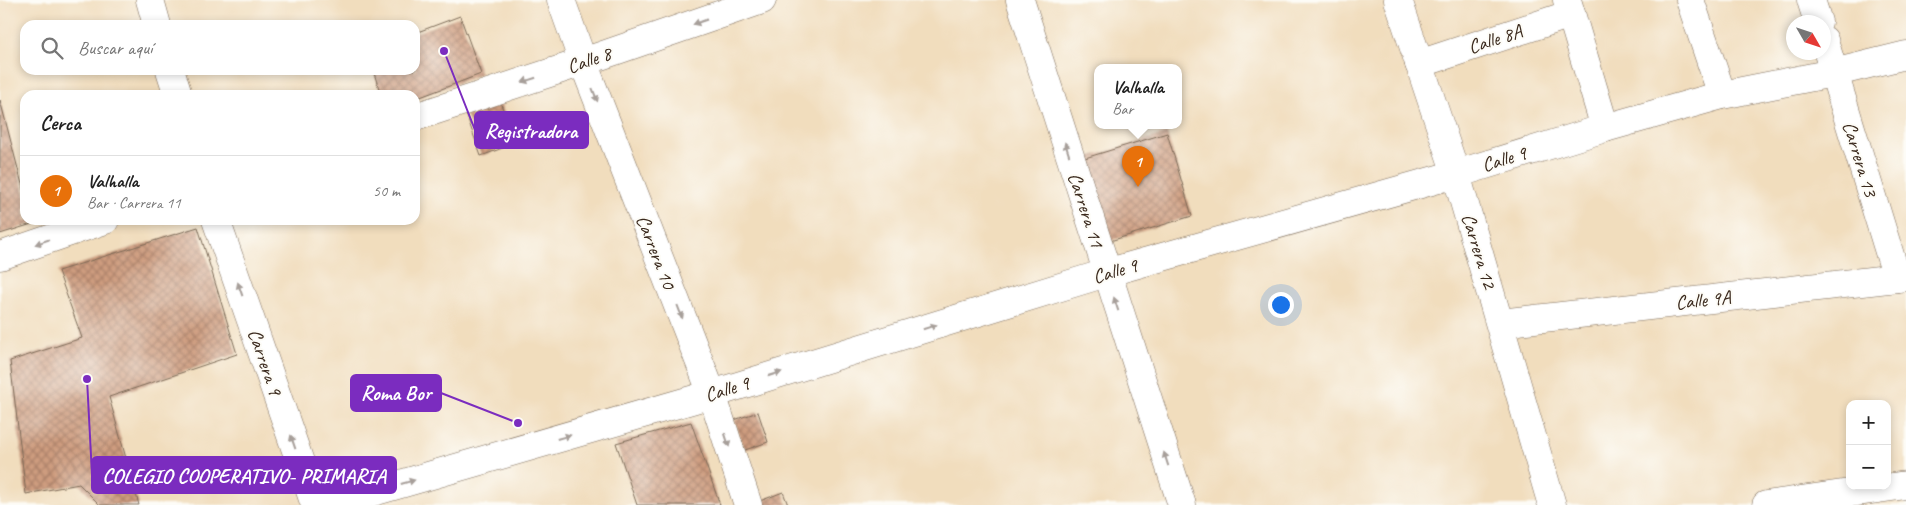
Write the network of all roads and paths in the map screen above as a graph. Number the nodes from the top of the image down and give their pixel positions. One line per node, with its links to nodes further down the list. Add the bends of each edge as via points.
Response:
1 (150, 0): 10 (street)
2 (561, 0): 13 (street, Carrera 10)
3 (762, 0): 13 (street, Calle 8, one-way to 13)
4 (1020, 0): 25 (street, Carrera 11, one-way to 4)
5 (1398, 0): 14 (street, Carrera 12)
6 (1690, 0): 18 (street)
7 (1811, 0): 9 (street)
8 (1569, 7): 14 (street, Calle 8A); 20 (street)
9 (1816, 15)
10 (156, 20)
11 (1906, 55): 15 (street, Calle 9)
12 (1830, 60): 15 (street, Carrera 13)
13 (583, 62): 19 (street, Calle 8, one-way to 19); 28 (street, Carrera 10, one-way to 28)
14 (1419, 64): 21 (street, Carrera 12)
15 (1834, 73): 18 (street, Calle 9); 26 (street, Carrera 13)
16 (172, 75): 17 (street)
17 (176, 90)
18 (1722, 95): 20 (street, Calle 9)
19 (420, 115)
20 (1605, 128): 21 (street, Calle 9)
21 (1456, 174): 25 (street, Calle 9); 27 (street, Carrera 12)
22 (90, 225): 24 (street, one-way to 24)
23 (218, 225): 30 (street, Carrera 9, one-way to 23)
24 (0, 256)
25 (1106, 273): 28 (street, Calle 9, one-way to 25); 33 (street, Carrera 11, one-way to 25)
26 (1902, 278): 27 (street, Calle 9A)
27 (1500, 323): 34 (street, Carrera 12)
28 (712, 394): 31 (street, Calle 9, one-way to 28); 32 (street, Carrera 10, one-way to 32)
29 (1906, 485): 35 (street)
30 (315, 505)
31 (328, 505)
32 (748, 505)
33 (1182, 505)
34 (1552, 505)
35 (1766, 505)

